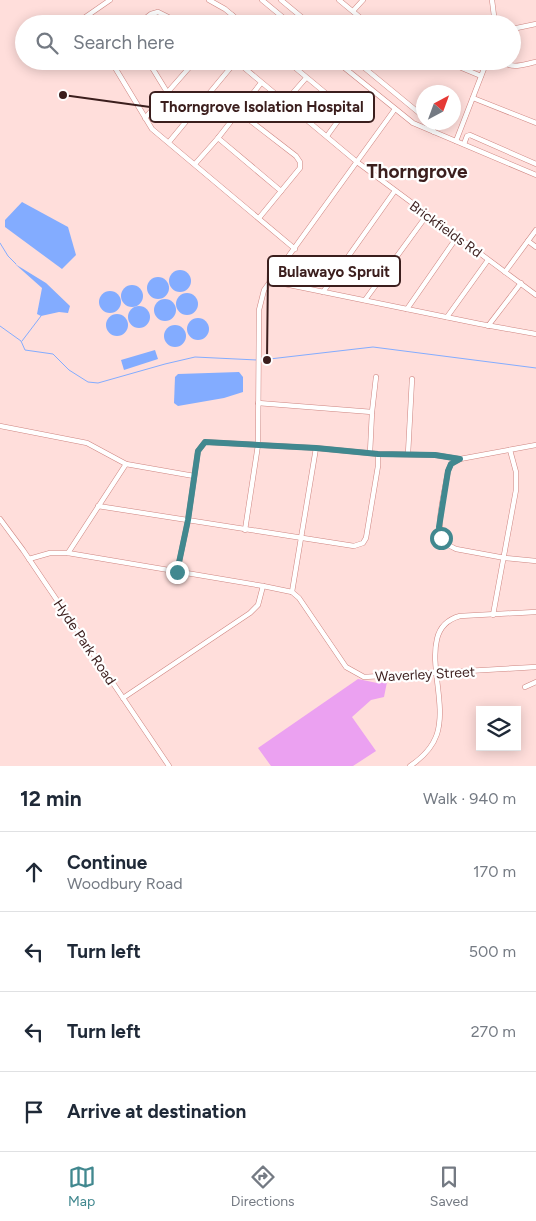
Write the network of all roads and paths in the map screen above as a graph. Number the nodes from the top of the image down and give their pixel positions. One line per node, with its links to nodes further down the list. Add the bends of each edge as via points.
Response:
1 (110, 0): 9 (street)
2 (209, 0): 12 (street)
3 (262, 0): 13 (street)
4 (281, 0): 14 (street)
5 (339, 0): 8 (street)
6 (363, 0): 8 (street)
7 (492, 0): 16 (street)
8 (352, 11): 15 (street)
9 (88, 15)
10 (151, 15): 11 (street, via 158,12)
11 (167, 15)
12 (232, 15)
13 (280, 15)
14 (299, 15)
15 (356, 15)
16 (494, 15)
17 (536, 24): 18 (street)
18 (521, 27)
19 (536, 62): 20 (street)
20 (521, 64)
21 (116, 70): 40 (street)
22 (154, 70): 34 (street)
23 (187, 70): 34 (street)
24 (229, 70): 46 (street)
25 (246, 70): 33 (street, Brickfields Rd)
26 (297, 70): 32 (street)
27 (347, 70): 37 (street)
28 (367, 70): 38 (street)
29 (467, 70): 31 (street)
30 (483, 70): 31 (street)
31 (481, 76): 35 (street)
32 (306, 78): 36 (street); 43 (street, via 343,110)
33 (261, 83): 36 (street, Brickfields Rd); 39 (street)
34 (167, 92): 40 (street)
35 (473, 98): 41 (street); 45 (street)
36 (285, 102): 43 (street, Brickfields Rd)
37 (395, 110): 42 (street); 48 (street)
38 (416, 110)
39 (239, 112): 44 (street); 52 (street, via 298,159 300,168)
40 (145, 118): 46 (street, via 152,129)
41 (536, 123)
42 (434, 132): 45 (street)
43 (327, 136): 48 (street, Brickfields Rd)
44 (218, 138): 49 (street); 52 (street)
45 (456, 141): 47 (street)
46 (169, 142): 49 (street)
47 (464, 144): 50 (street, via 467,135 472,136); 51 (street)
48 (357, 162): 53 (street, Brickfields Rd); 60 (street)
49 (195, 164): 55 (street)
50 (536, 164)
51 (536, 175)
52 (281, 191): 55 (street)
53 (394, 192): 54 (street, Brickfields Rd); 65 (street)
54 (427, 215): 57 (street, Brickfields Rd); 67 (street)
55 (258, 218): 60 (street)
56 (536, 230): 58 (street)
57 (458, 238): 61 (street, Brickfields Rd); 68 (street)
58 (528, 241): 59 (street); 62 (street)
59 (536, 247)
60 (295, 249): 63 (street)
61 (488, 260): 62 (street, Brickfields Rd); 69 (street)
62 (505, 272): 64 (street, Brickfields Rd)
63 (270, 281): 65 (street); 74 (street, via 259,310)
64 (521, 284): 66 (street, Brickfields Rd); 70 (street)
65 (323, 292): 67 (street)
66 (536, 295)
67 (365, 300): 68 (street)
68 (407, 309): 69 (street)
69 (447, 318): 70 (street)
70 (488, 326): 71 (street)
71 (536, 334)
72 (376, 377): 75 (street)
73 (412, 379): 83 (street)
74 (258, 403): 75 (street); 78 (street)
75 (372, 412): 81 (street)
76 (0, 426): 85 (street, via 87,442)
77 (536, 444): 80 (street)
78 (258, 445): 79 (street); 86 (street, via 205,442 198,451); 90 (street)
79 (316, 448): 81 (street); 91 (street)
80 (510, 450): 84 (street); 93 (street, via 516,472 516,490)
81 (370, 453): 82 (street)
82 (378, 454): 83 (street); 91 (street, via 364,543 351,547)
83 (408, 454): 84 (street)
84 (460, 459): 93 (street, via 451,464 448,471 439,527 441,538 456,549)
85 (126, 464): 86 (street); 87 (street)
86 (194, 476): 89 (street)
87 (98, 506): 89 (street); 92 (street)
88 (0, 519): 94 (street, Hyde Park Road)
89 (188, 520): 90 (street); 96 (street)
90 (245, 530): 91 (street)
91 (300, 538): 98 (street)
92 (68, 553): 94 (street, via 50,553); 96 (street)
93 (505, 558): 95 (street); 100 (street)
94 (29, 560): 105 (street, Hyde Park Road)
95 (536, 560)
96 (177, 572): 97 (street)
97 (262, 586): 98 (street); 105 (street, via 258,605 250,612)
98 (292, 592): 102 (street, Waverley Street, via 351,672 364,677)
99 (536, 612): 100 (street)
100 (494, 615): 102 (street, via 460,616 444,624 436,640)
101 (536, 668): 102 (street, Waverley Street)
102 (437, 674): 107 (street, via 437,734 424,755)
103 (536, 682): 104 (street)
104 (525, 687)
105 (123, 698): 106 (street, Hyde Park Road)
106 (169, 766)
107 (410, 766)

